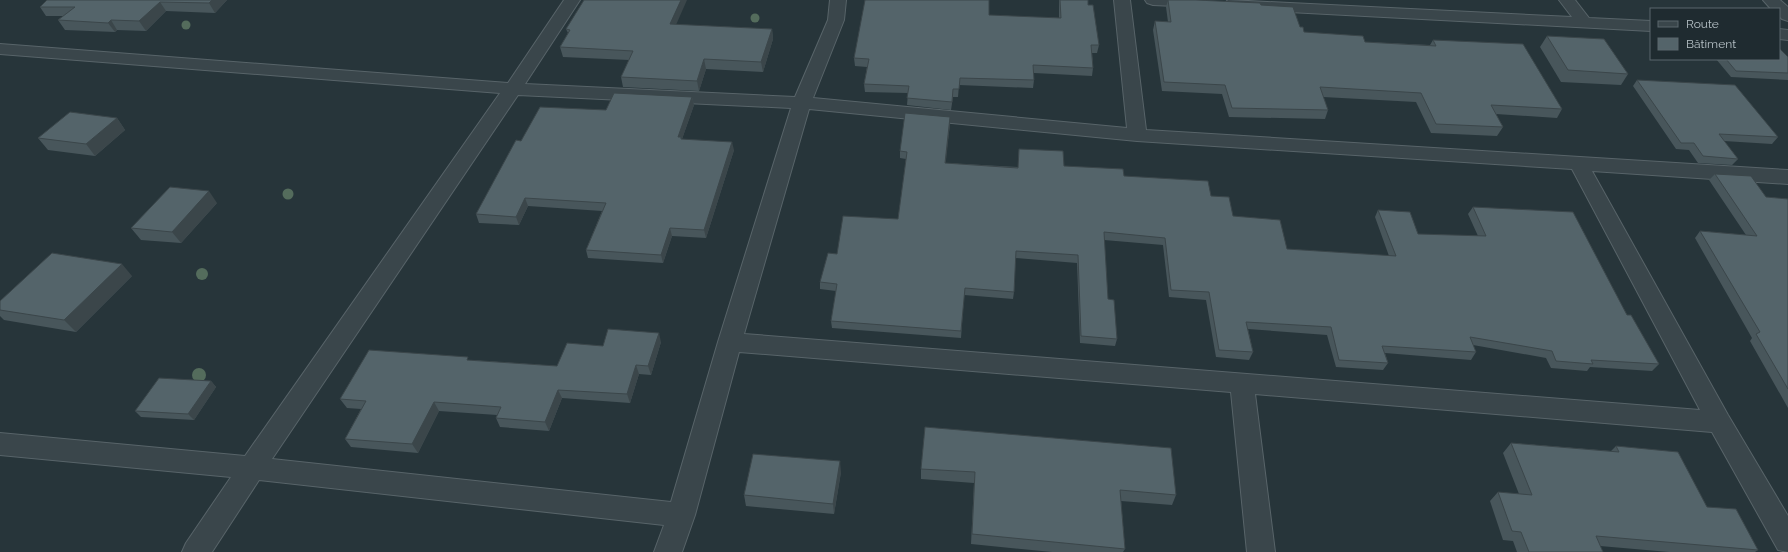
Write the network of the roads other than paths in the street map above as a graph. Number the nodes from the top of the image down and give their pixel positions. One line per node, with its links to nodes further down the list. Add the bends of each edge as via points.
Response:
1 (572, 0): 12 (street)
2 (838, 0): 13 (street, via 836,20)
3 (1122, 0): 14 (street)
4 (1153, 0): 7 (street)
5 (1567, 0): 9 (street)
6 (1772, 0): 8 (street)
7 (1341, 4): 9 (street)
8 (1788, 16)
9 (1584, 22): 10 (street)
10 (1650, 26)
11 (0, 49): 12 (street)
12 (514, 89): 13 (street); 21 (street)
13 (802, 103): 14 (street); 17 (street)
14 (1137, 135): 15 (street)
15 (1578, 163): 16 (street); 19 (street)
16 (1788, 177)
17 (730, 342): 18 (street); 22 (street)
18 (1242, 384): 19 (street); 26 (street)
19 (1719, 422): 23 (street)
20 (0, 444): 21 (street)
21 (251, 468): 22 (street); 24 (street)
22 (681, 515): 25 (street)
23 (1788, 541)
24 (196, 552)
25 (668, 552)
26 (1261, 552)

